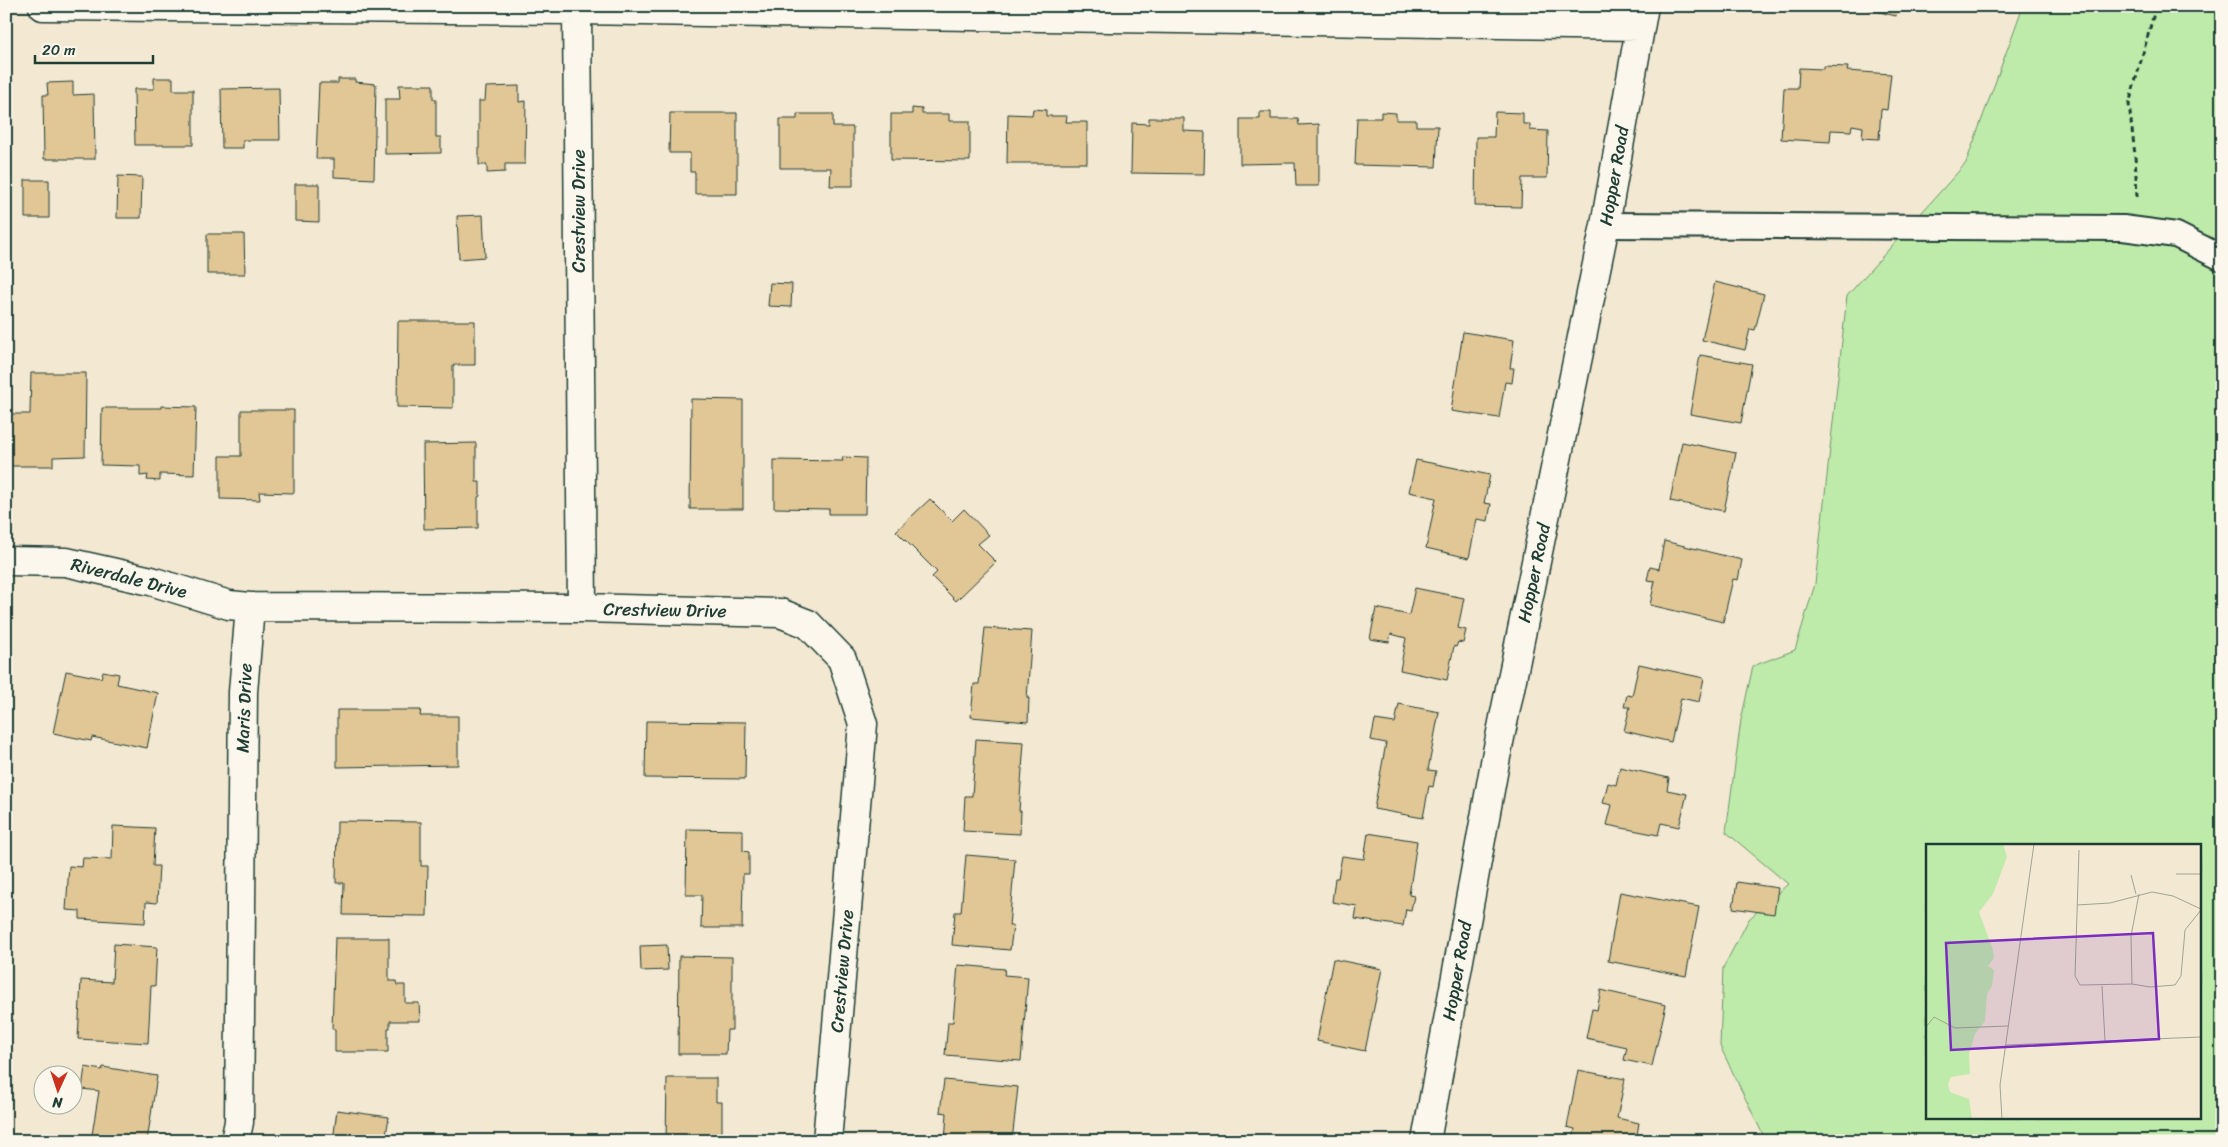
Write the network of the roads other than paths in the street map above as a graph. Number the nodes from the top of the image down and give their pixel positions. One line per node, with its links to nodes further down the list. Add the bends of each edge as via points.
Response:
1 (43, 6): 2 (street)
2 (577, 10): 3 (street); 8 (street, Crestview Drive)
3 (1642, 16): 4 (street, Hopper Road)
4 (1605, 226): 5 (lane, via 2123,228 2176,235); 11 (street, Hopper Road, via 1496,757)
5 (2222, 258)
6 (6, 561): 7 (street, Riverdale Drive, via 66,562 151,581 229,605)
7 (250, 607): 8 (street); 9 (street, Maris Drive, via 243,692 238,1122)
8 (582, 608): 10 (street, Crestview Drive, via 780,613 808,624 842,659 863,724)
9 (235, 1141)
10 (827, 1141)
11 (1426, 1141)

